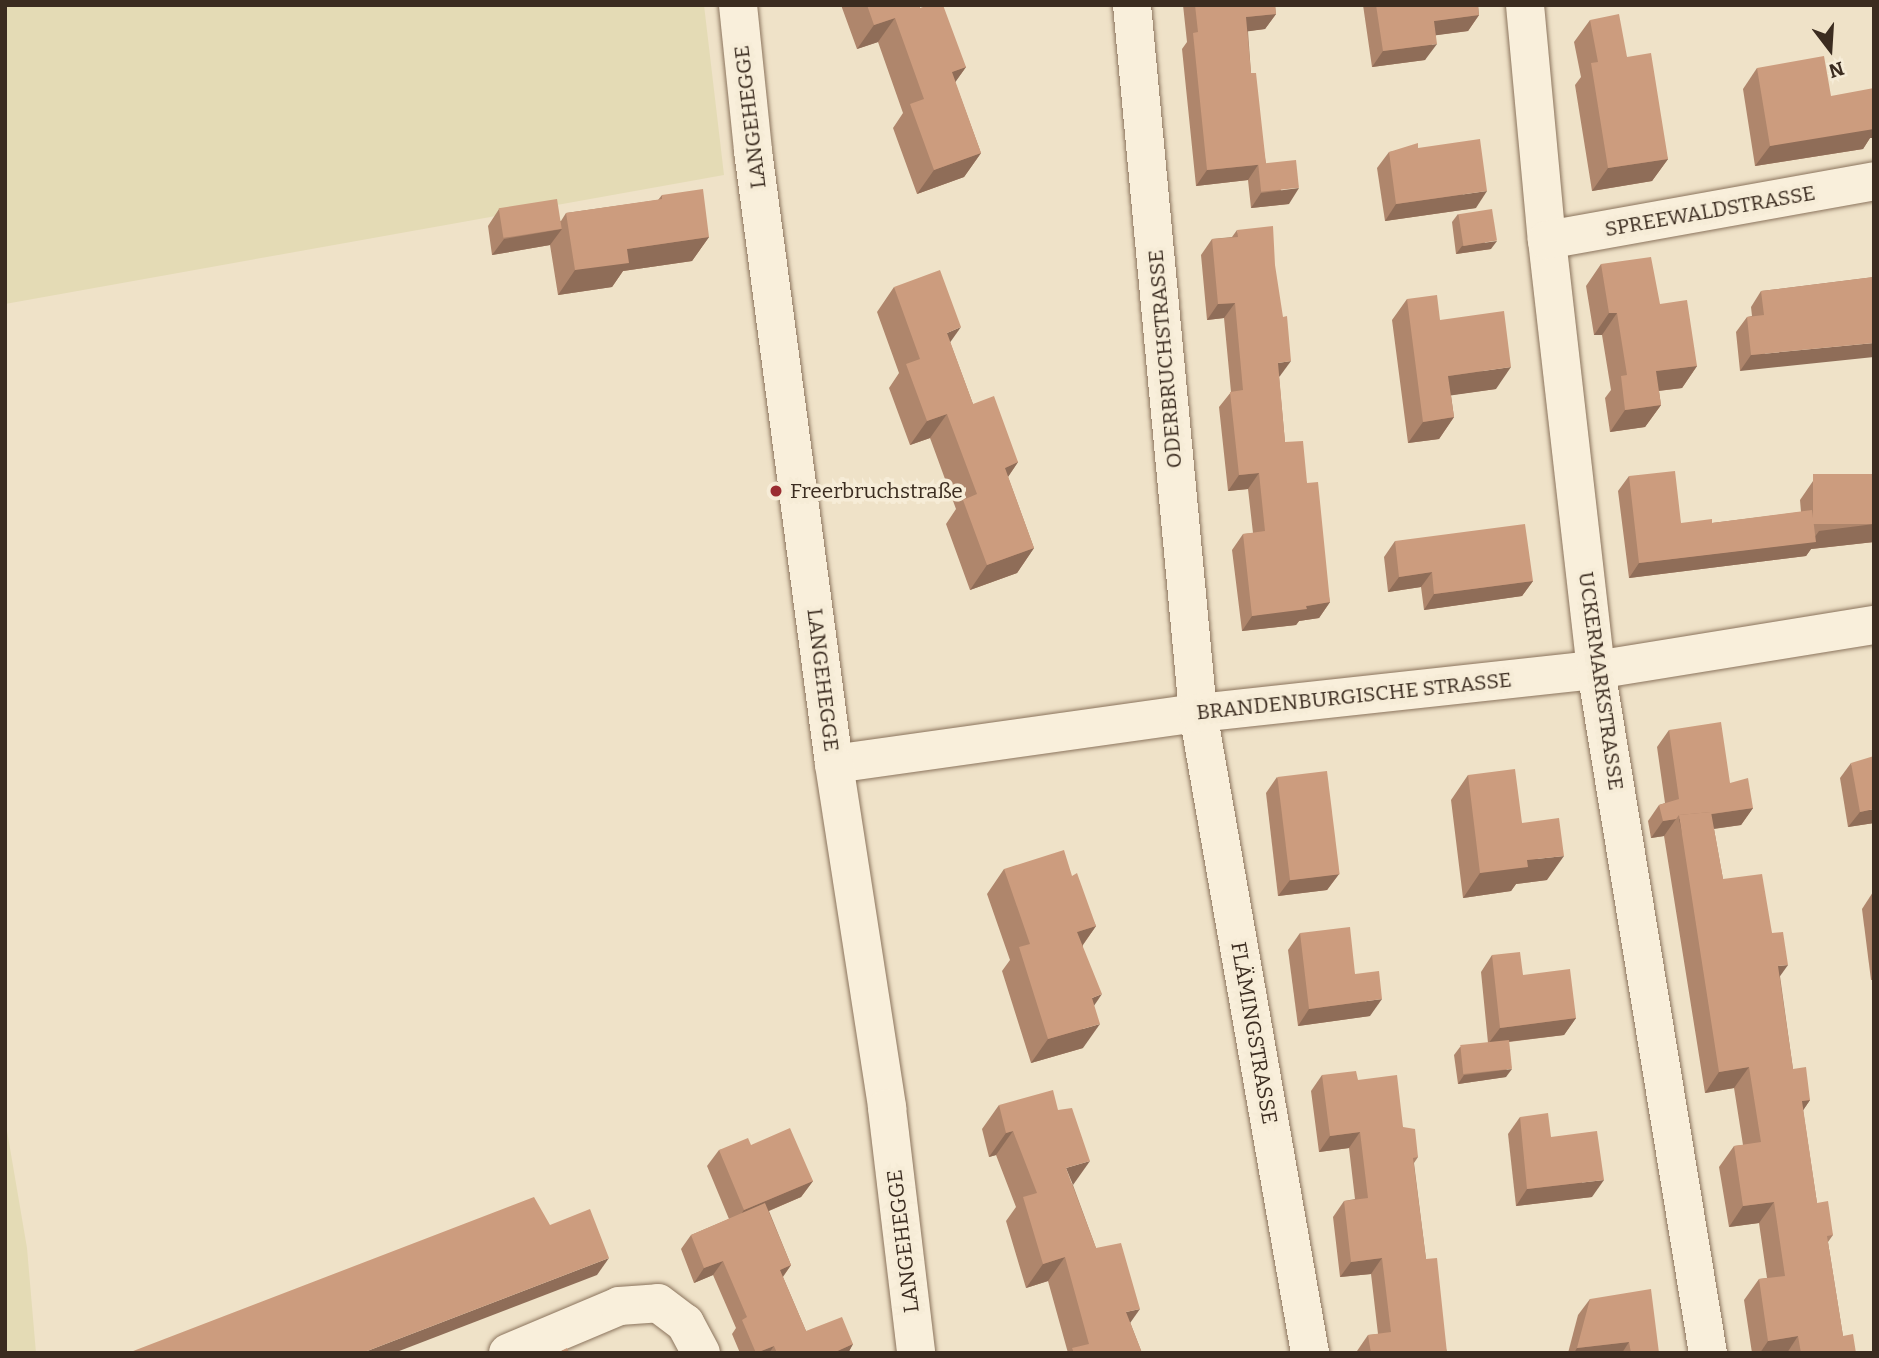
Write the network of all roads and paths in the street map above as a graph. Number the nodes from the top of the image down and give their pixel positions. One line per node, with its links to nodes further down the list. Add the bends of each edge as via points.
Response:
1 (738, 5): 9 (street, LANGEHEGGE)
2 (1132, 5): 8 (street, ODERBRUCHSTRASSE)
3 (1525, 5): 5 (street, UCKERMARKSTRASSE)
4 (1874, 181): 5 (street, SPREEWALDSTRASSE)
5 (1547, 240): 7 (street, UCKERMARKSTRASSE)
6 (1874, 625): 7 (street, BRANDENBURGISCHE STRASSE)
7 (1596, 670): 8 (street, BRANDENBURGISCHE STRASSE); 14 (street, UCKERMARKSTRASSE)
8 (1198, 713): 9 (street, BRANDENBURGISCHE STRASSE); 13 (street, FLÄMINGSTRASSE)
9 (834, 764): 12 (street, LANGEHEGGE, via 887,1108)
10 (508, 1353): 11 (street, via 619,1306 658,1303 685,1323)
11 (701, 1353)
12 (916, 1353)
13 (1310, 1353)
14 (1708, 1353)

